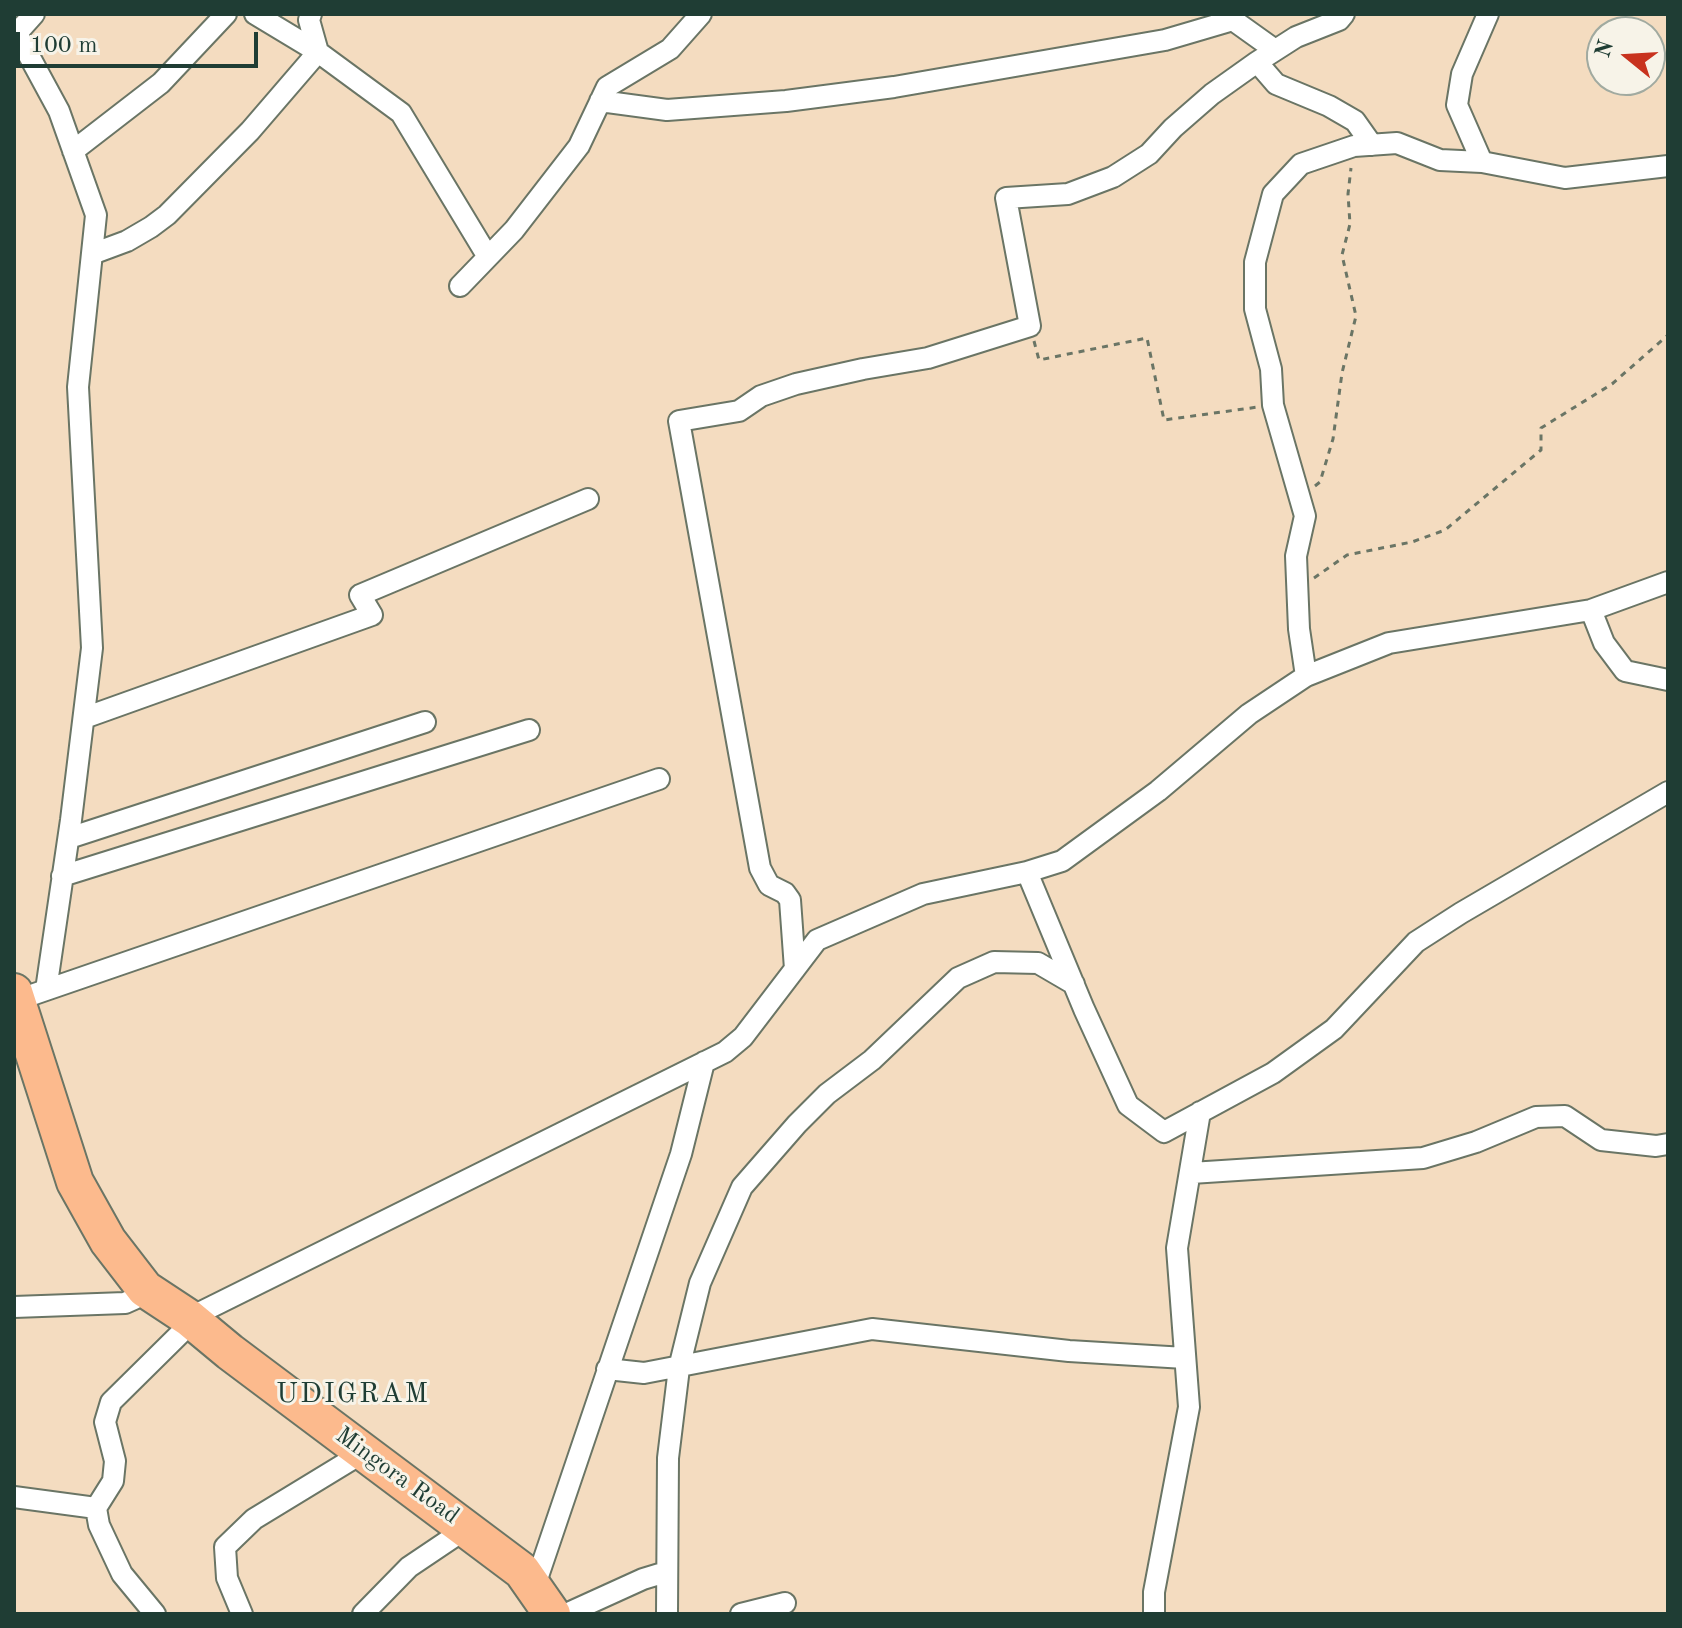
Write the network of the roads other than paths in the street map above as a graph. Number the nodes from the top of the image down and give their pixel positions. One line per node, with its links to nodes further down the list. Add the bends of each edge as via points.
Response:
1 (34, 14): 8 (street)
2 (226, 14): 13 (street, via 161,83)
3 (255, 14): 9 (street)
4 (311, 14): 9 (street)
5 (701, 14): 11 (street, via 670,49 607,87)
6 (1344, 14): 10 (street)
7 (1488, 14): 14 (street, via 1462,74 1457,105)
8 (16, 30): 13 (street, via 59,111)
9 (318, 52): 16 (street, via 167,215 127,241); 17 (street, via 401,113)
10 (1266, 56): 11 (street, via 1233,20 1165,40 786,101 667,110); 12 (street, via 1276,84 1355,121); 32 (street, via 1212,94 1149,154 1113,177 1068,194 1006,198 1030,326 928,358 796,384 761,396 739,411 679,421 760,868 769,885 790,900)
11 (600, 101): 17 (street, via 579,146)
12 (1363, 145): 14 (street, via 1397,143 1440,160); 22 (street, via 1301,164 1273,194 1255,262 1255,309 1271,369 1273,405 1305,516 1296,556)
13 (73, 151): 16 (street, via 96,215)
14 (1482, 162): 15 (street, via 1565,178)
15 (1668, 166)
16 (92, 254): 24 (street, via 78,387 92,648)
17 (488, 257): 18 (street)
18 (460, 286)
19 (588, 499): 24 (street, via 360,595 372,615)
20 (1668, 582): 21 (street)
21 (1591, 610): 22 (street, via 1389,643); 23 (street, via 1604,643 1625,671)
22 (1306, 676): 30 (street, via 1249,714 1158,791 1062,861)
23 (1668, 680)
24 (84, 718): 29 (street)
25 (425, 722): 29 (street)
26 (529, 730): 31 (street)
27 (659, 779): 34 (street)
28 (1668, 792): 36 (street, via 1416,942 1334,1029 1273,1073)
29 (69, 838): 31 (street)
30 (1027, 872): 32 (street, via 923,894 817,940); 33 (street)
31 (62, 876): 34 (street)
32 (795, 969): 35 (street, via 743,1037)
33 (1074, 984): 36 (street, via 1128,1105 1164,1132); 43 (street, via 1038,963 994,962 958,978 872,1060 827,1094 742,1187 700,1283)
34 (23, 1007): 39 (highway, Mingora Road, via 75,1182 108,1241)
35 (704, 1062): 41 (street); 44 (street, via 681,1154)
36 (1200, 1112): 38 (street)
37 (1668, 1144): 38 (street, via 1601,1140 1565,1116 1536,1117 1423,1158)
38 (1191, 1173): 42 (street, via 1177,1248)
39 (145, 1289): 40 (street, via 125,1303); 41 (highway, Mingora Road)
40 (14, 1307)
41 (191, 1320): 45 (highway, Mingora Road); 47 (street, via 111,1402 105,1422 115,1461 113,1481)
42 (1185, 1358): 43 (street, via 872,1329); 58 (street, via 1189,1407)
43 (679, 1368): 44 (street, via 644,1373); 49 (street, via 668,1458)
44 (607, 1369): 50 (street)
45 (364, 1452): 48 (highway, Mingora Road); 53 (street, via 254,1519 225,1547 227,1578)
46 (14, 1497): 47 (street)
47 (96, 1508): 52 (street, via 122,1574)
48 (467, 1528): 50 (highway, Mingora Road, via 522,1571); 54 (street, via 409,1567)
49 (666, 1572): 55 (street); 56 (street)
50 (543, 1601)
51 (785, 1603): 57 (street)
52 (147, 1611)
53 (242, 1614)
54 (363, 1614)
55 (566, 1614)
56 (667, 1614)
57 (741, 1614)
58 (1154, 1614)

